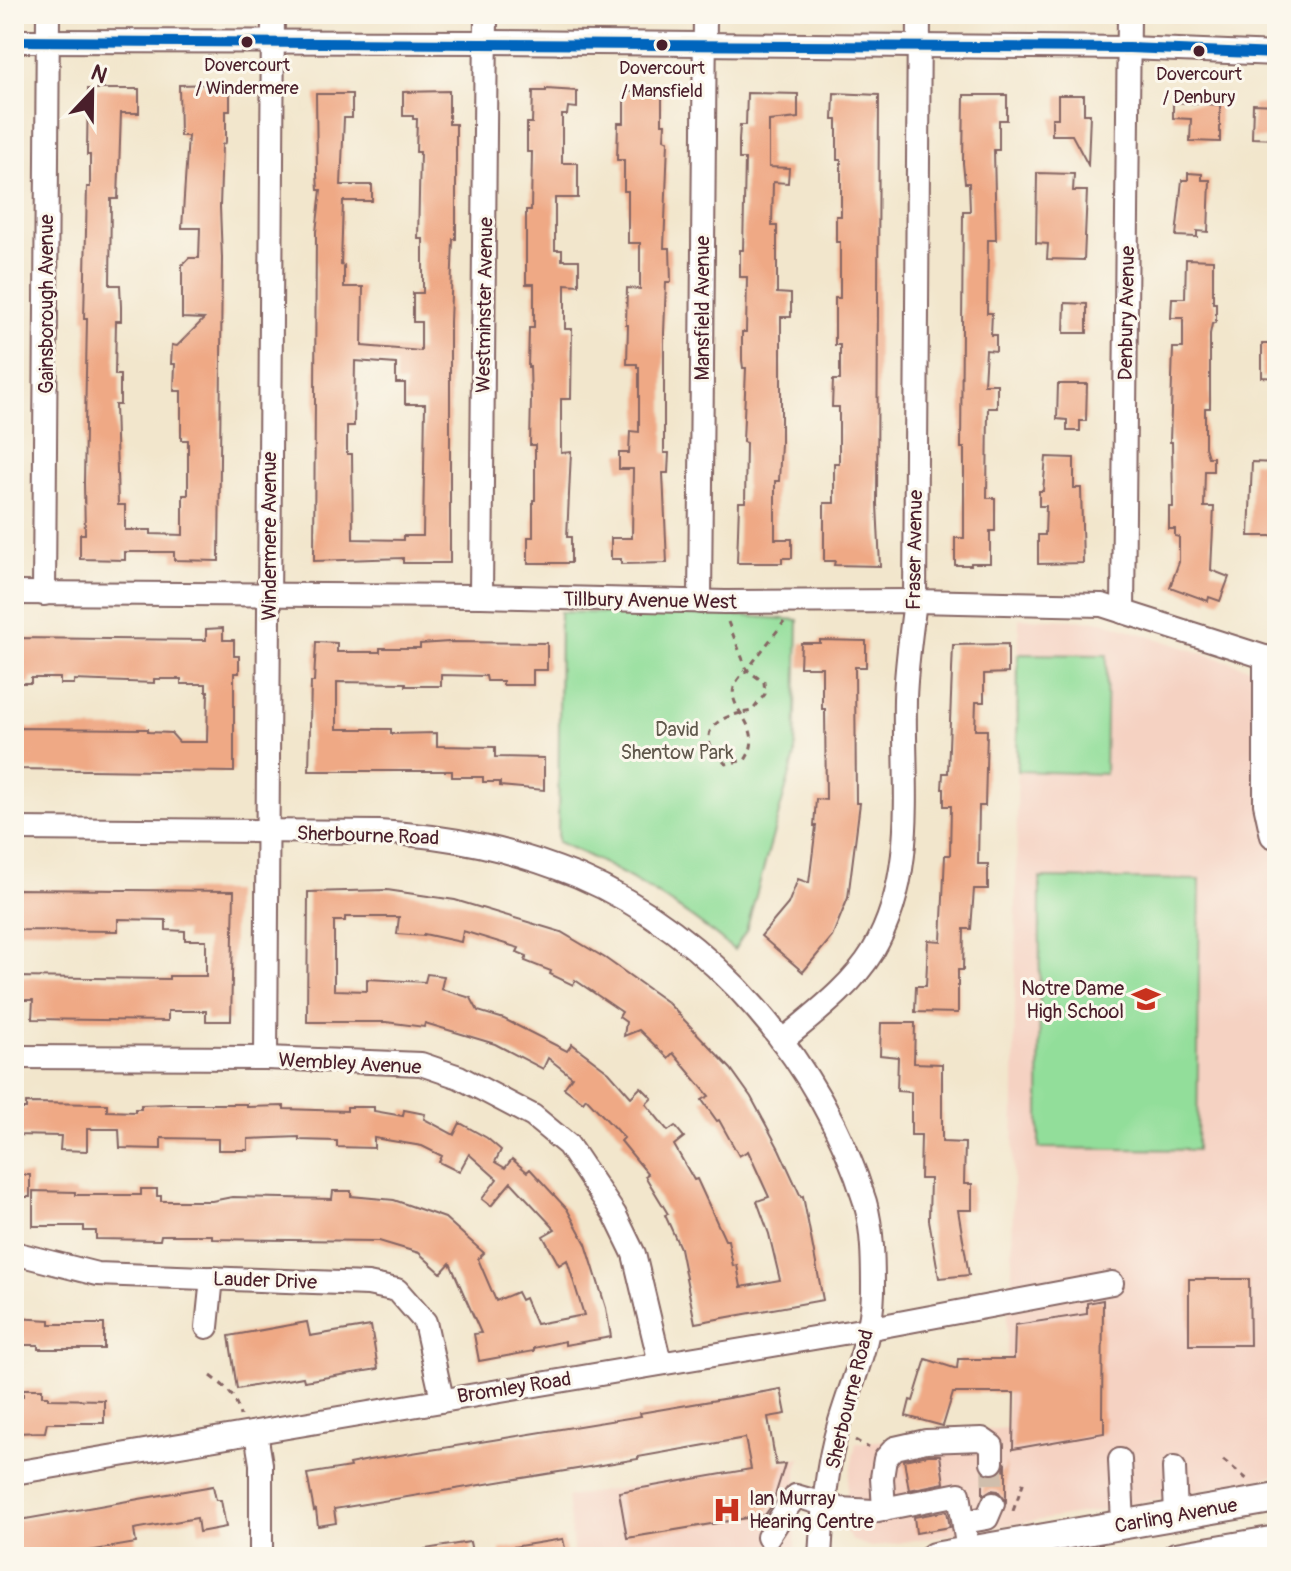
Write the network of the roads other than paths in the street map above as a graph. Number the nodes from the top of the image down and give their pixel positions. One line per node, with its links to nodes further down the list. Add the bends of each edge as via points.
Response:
1 (48, 14): 8 (street, Gainsborough Avenue)
2 (273, 14): 9 (street, Windermere Avenue)
3 (486, 14): 10 (street, Westminster Avenue)
4 (705, 14): 11 (street, Mansfield Avenue)
5 (919, 14): 12 (street, Fraser Avenue)
6 (1129, 14): 13 (street, Denbury Avenue)
7 (14, 41): 8 (street)
8 (48, 41): 9 (street); 16 (street, Gainsborough Avenue)
9 (273, 42): 10 (street); 17 (street, Windermere Avenue)
10 (486, 42): 11 (street); 18 (street, Westminster Avenue)
11 (705, 45): 12 (street); 20 (street, Mansfield Avenue)
12 (919, 47): 13 (street); 19 (street, Fraser Avenue)
13 (1129, 48): 14 (street); 21 (street, Denbury Avenue)
14 (1277, 54)
15 (14, 593): 16 (street, Tillbury Avenue West)
16 (44, 594): 17 (street, Tillbury Avenue West)
17 (269, 596): 18 (street, Tillbury Avenue West); 25 (street, Windermere Avenue)
18 (481, 596): 20 (street, Tillbury Avenue West)
19 (915, 601): 20 (street, Tillbury Avenue West); 21 (street, Tillbury Avenue West, via 1102,605); 27 (street, Fraser Avenue, via 905,695 904,862 893,904 866,962)
20 (700, 602)
21 (1123, 612): 22 (street, Tillbury Avenue West)
22 (1271, 659): 23 (street)
23 (1271, 707): 26 (street, via 1265,804)
24 (14, 829): 25 (street, Sherbourne Road)
25 (267, 831): 27 (street, Sherbourne Road, via 433,835 482,844 581,878 635,907 726,974); 29 (street, Windermere Avenue)
26 (1272, 836)
27 (782, 1041): 34 (street, Sherbourne Road, via 843,1142 866,1205 873,1297)
28 (14, 1057): 29 (street, Wembley Avenue)
29 (266, 1058): 35 (street, Wembley Avenue, via 421,1064 459,1077 533,1116 568,1145 615,1215 634,1254)
30 (14, 1253): 31 (street, Lauder Drive, via 97,1274)
31 (212, 1278): 33 (street); 36 (street, Lauder Drive, via 368,1284 397,1290 425,1322)
32 (1112, 1283): 34 (street, Bromley Road)
33 (207, 1327)
34 (867, 1329): 35 (street, Bromley Road); 43 (street, Sherbourne Road, via 834,1443)
35 (660, 1363): 36 (street, Bromley Road)
36 (442, 1399): 37 (street, Bromley Road)
37 (256, 1433): 41 (street, Bromley Road); 51 (street)
38 (1120, 1460): 48 (street)
39 (992, 1462): 44 (street, via 992,1446 982,1439 895,1448 885,1459)
40 (1174, 1468): 46 (street)
41 (14, 1473)
42 (1266, 1491): 46 (main road, Carling Avenue)
43 (824, 1505): 44 (street); 52 (street, Sherbourne Road)
44 (884, 1509): 47 (street, via 959,1494)
45 (1000, 1512): 47 (street)
46 (1176, 1514): 48 (main road, Carling Avenue)
47 (964, 1522): 50 (street)
48 (1123, 1524): 50 (main road, Carling Avenue)
49 (1277, 1540): 54 (main road, Carling Avenue)
50 (968, 1551): 53 (main road, Carling Avenue)
51 (261, 1557)
52 (820, 1557)
53 (934, 1557)
54 (1176, 1557)

